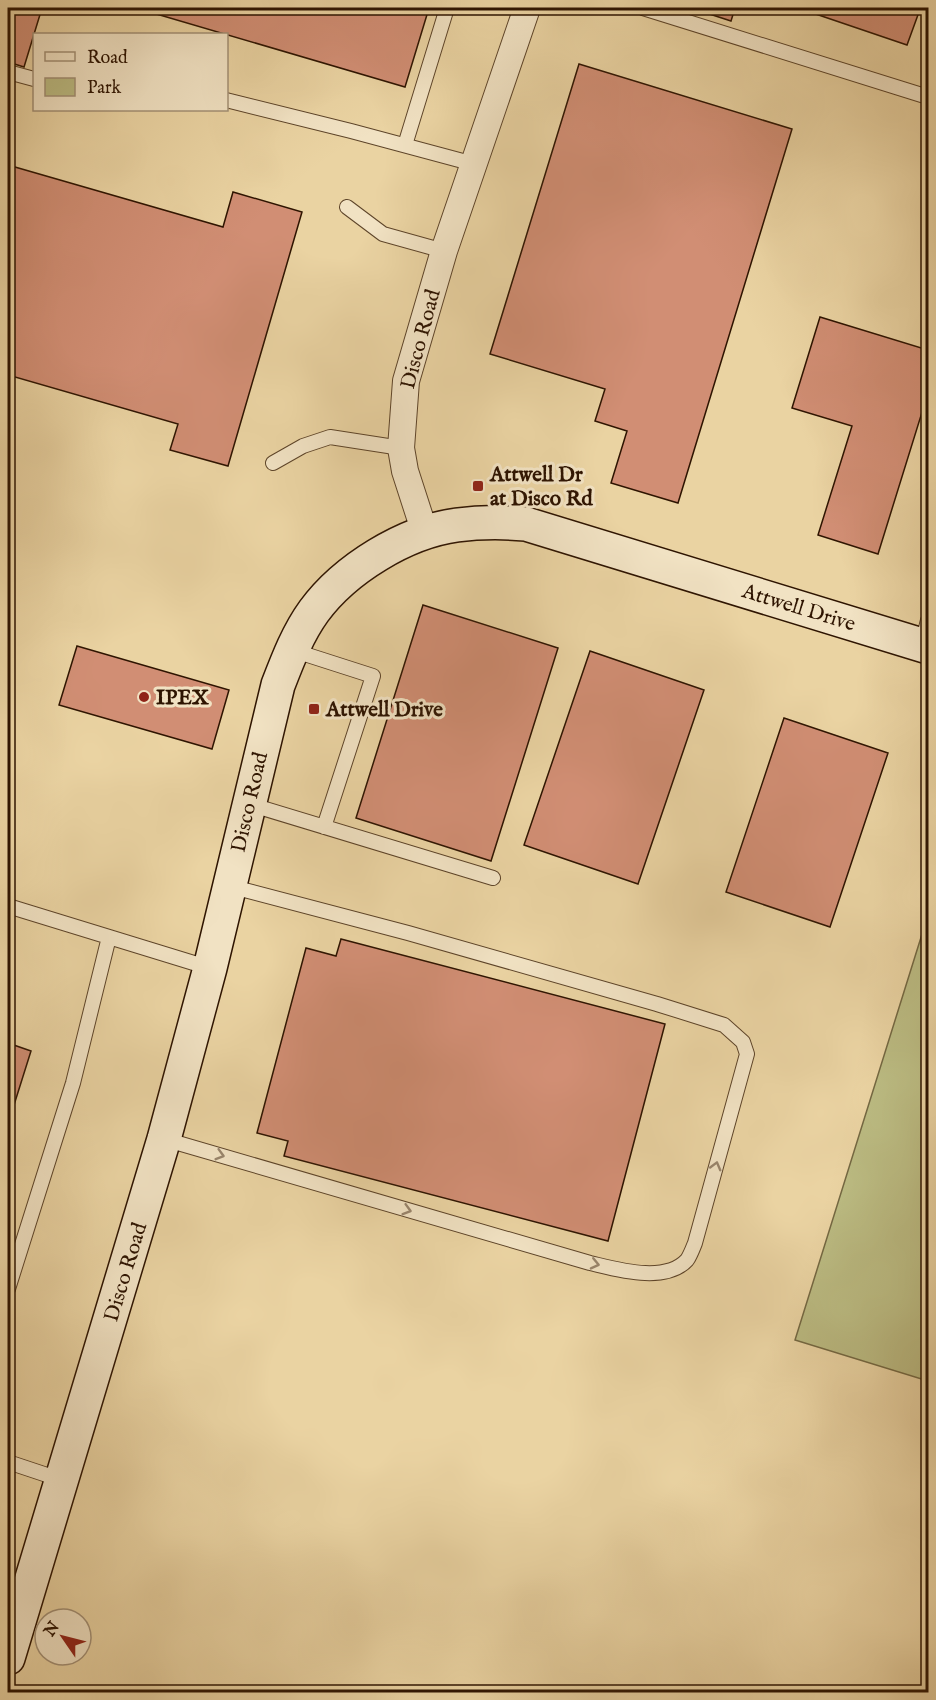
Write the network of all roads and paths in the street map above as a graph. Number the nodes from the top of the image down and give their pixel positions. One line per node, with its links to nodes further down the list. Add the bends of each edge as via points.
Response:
1 (447, 8): 8 (lane)
2 (527, 8): 9 (street, Disco Road)
3 (644, 8): 6 (lane)
4 (8, 72): 5 (lane)
5 (33, 79)
6 (928, 97)
7 (228, 101): 8 (lane)
8 (405, 145): 9 (lane)
9 (474, 164): 11 (street, Disco Road)
10 (346, 207): 11 (lane, via 382,234)
11 (444, 251): 12 (street, Disco Road, via 406,381)
12 (401, 448): 13 (lane, via 330,437 303,446); 14 (street, Disco Road)
13 (273, 464)
14 (424, 533): 15 (main road, Attwell Drive, via 455,525 525,524); 16 (main road, Disco Road, via 360,565 314,611)
15 (926, 637)
16 (291, 650): 17 (main road, Disco Road, via 275,695); 18 (lane, via 373,676)
17 (249, 804): 18 (lane); 20 (main road, Disco Road)
18 (324, 827): 19 (lane)
19 (493, 878)
20 (229, 886): 23 (main road, Disco Road); 24 (lane, one-way to 20, via 590,1263 650,1273 671,1270 687,1260 695,1243 747,1054 735,1033 691,1015)
21 (8, 906): 22 (lane)
22 (109, 937): 23 (lane); 25 (lane, via 73,1083)
23 (210, 968): 24 (main road, Disco Road)
24 (164, 1139): 27 (main road, Disco Road)
25 (8, 1288)
26 (8, 1462): 27 (lane)
27 (62, 1480): 28 (main road, Disco Road)
28 (8, 1658)

